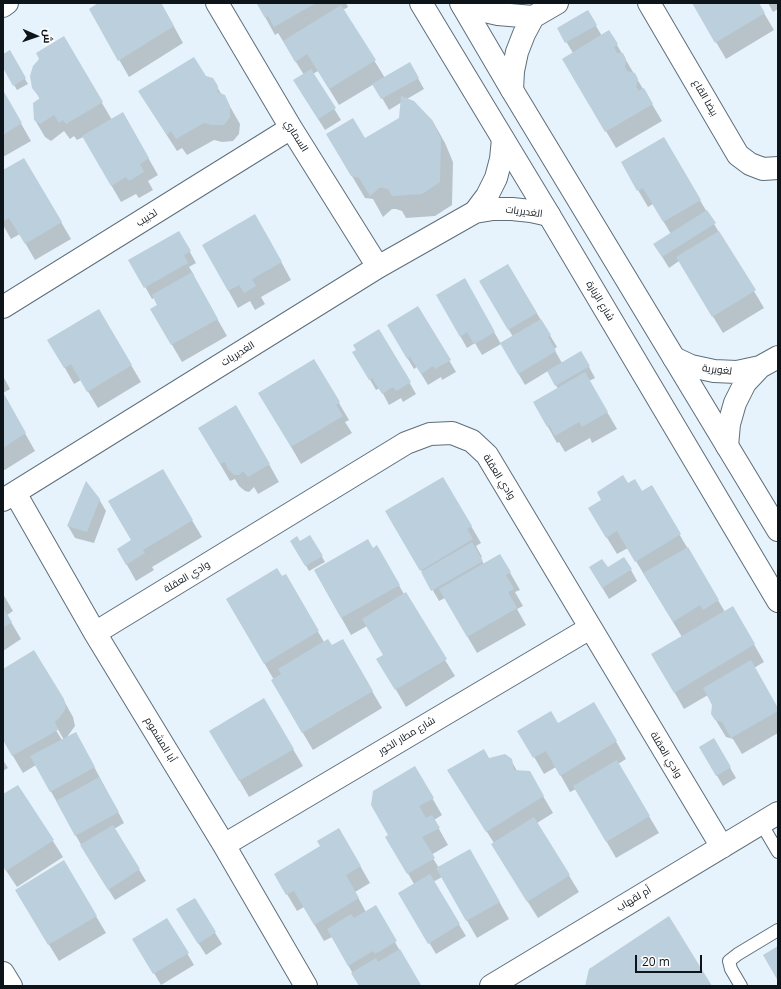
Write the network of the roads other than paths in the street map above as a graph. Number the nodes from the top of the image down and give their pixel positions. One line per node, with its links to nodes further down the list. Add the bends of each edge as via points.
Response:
1 (7, 3): 7 (street)
2 (217, 3): 10 (street, السماري)
3 (421, 3): 11 (street, شارع الزبارة)
4 (557, 3): 8 (street)
5 (649, 3): 12 (street, بيضا القاع, via 738,155 763,169)
6 (462, 5): 8 (street, via 498,14); 9 (street)
7 (3, 6)
8 (533, 17): 9 (street, via 517,52)
9 (512, 90): 17 (street)
10 (291, 128): 15 (street, السماري); 16 (street, لخبيب)
11 (503, 139): 13 (street, الغديريات, via 496,178); 14 (street, شارع الزبارة)
12 (778, 168)
13 (475, 212): 14 (street, الغديريات, via 512,209); 15 (street, الغديريات)
14 (550, 215): 22 (street, شارع الزبارة)
15 (378, 267): 20 (street, الغديريات)
16 (3, 307)
17 (674, 358): 18 (street, لغويرية, via 691,366 737,372); 19 (street)
18 (769, 362): 19 (street, لغويرية, via 745,383 734,403)
19 (727, 446): 21 (street)
20 (9, 497): 24 (street, أبا المشموم)
21 (778, 530)
22 (778, 600)
23 (590, 628): 24 (street, وادي العقلة, via 487,455 472,441 452,433 430,434 406,442); 26 (street, شارع مطار الخور); 27 (street, وادي العقلة)
24 (95, 633): 26 (street, أبا المشموم)
25 (770, 818): 27 (street, أم لقهاب); 28 (lane)
26 (224, 845): 33 (street, أبا المشموم)
27 (722, 847): 31 (street, أم لقهاب)
28 (778, 852)
29 (778, 930): 35 (lane, via 729,961)
30 (3, 973): 32 (street)
31 (520, 979): 34 (street, أم لقهاب)
32 (11, 986)
33 (306, 986)
34 (491, 986)
35 (741, 986)

